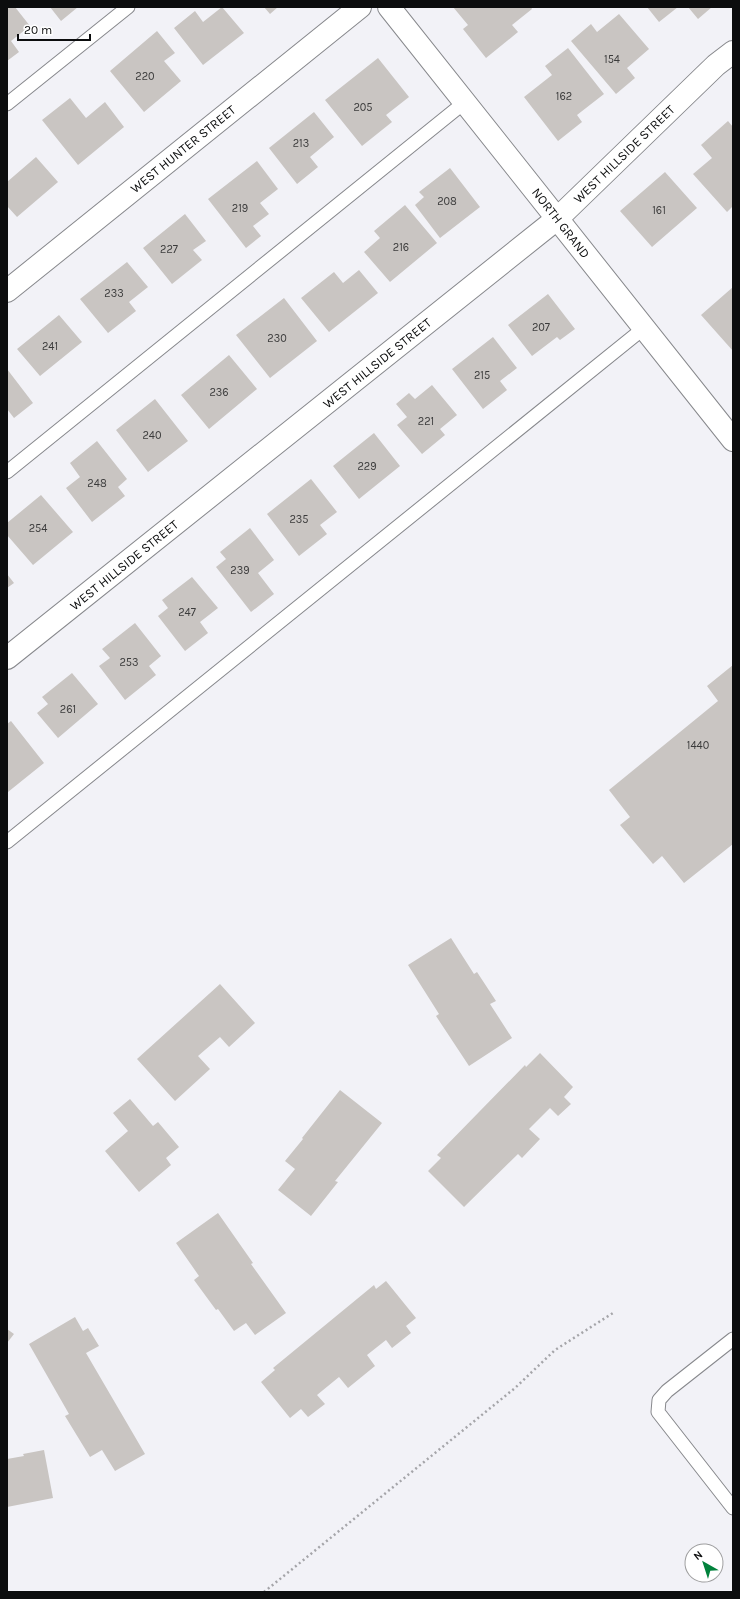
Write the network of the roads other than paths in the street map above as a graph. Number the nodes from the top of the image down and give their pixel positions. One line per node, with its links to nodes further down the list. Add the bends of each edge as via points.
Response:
1 (128, 7): 6 (lane)
2 (360, 7): 8 (street, WEST HUNTER STREET)
3 (389, 7): 5 (street, NORTH GRAND)
4 (733, 52): 7 (street, WEST HILLSIDE STREET, via 716,65)
5 (465, 102): 7 (street, NORTH GRAND); 11 (lane)
6 (7, 104)
7 (558, 218): 9 (street, NORTH GRAND); 12 (street, WEST HILLSIDE STREET)
8 (7, 291)
9 (644, 328): 10 (street, NORTH GRAND); 13 (lane)
10 (730, 430)
11 (7, 472)
12 (7, 658)
13 (7, 842)
14 (733, 1339): 15 (lane, via 668,1391 659,1400 658,1412)
15 (733, 1508)

